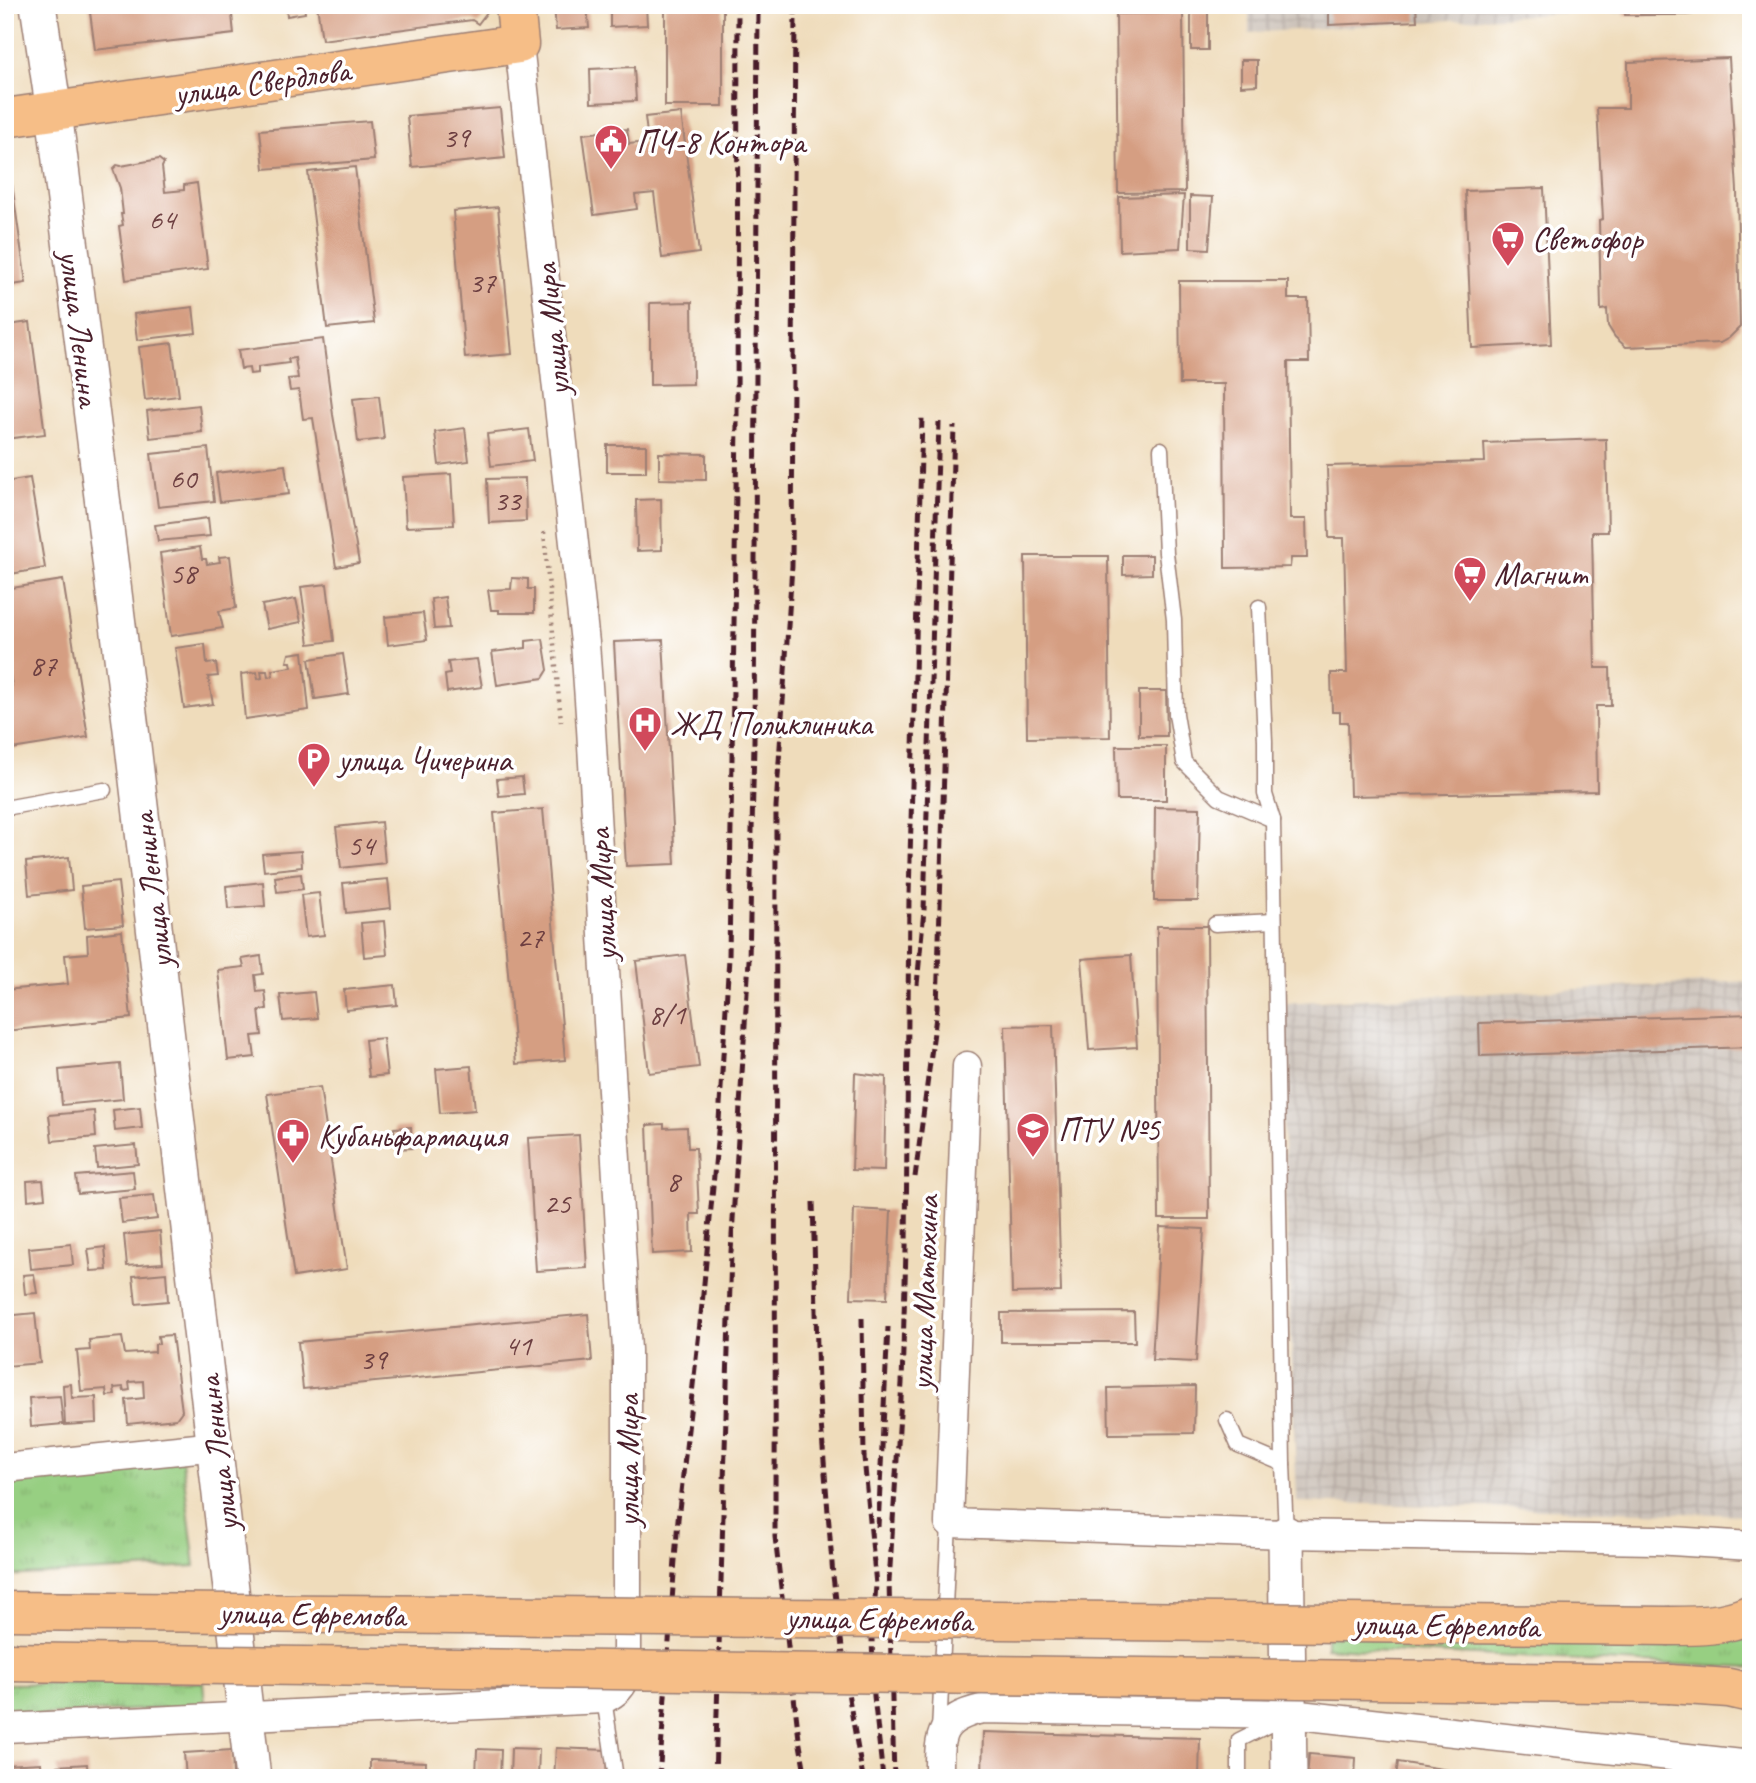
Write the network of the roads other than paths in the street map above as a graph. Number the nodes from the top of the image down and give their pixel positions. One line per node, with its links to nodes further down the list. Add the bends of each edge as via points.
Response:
1 (38, 5): 4 (street, улица Ленина)
2 (514, 5): 3 (main road, улица Мира)
3 (519, 44): 4 (main road, улица Свердлова); 27 (street, улица Мира, via 585,643 624,1284 627,1674 615,1693)
4 (54, 112): 5 (main road, улица Свердлова); 15 (street, улица Ленина)
5 (5, 118)
6 (1161, 449): 10 (lane, via 1176,714 1184,762 1219,797)
7 (1259, 607): 10 (lane, via 1265,794)
8 (104, 790): 9 (lane)
9 (5, 808)
10 (1273, 820): 11 (lane)
11 (1274, 921): 12 (lane); 16 (lane)
12 (1215, 924)
13 (967, 1066): 18 (street, улица Матюхина)
14 (1227, 1420): 16 (lane, via 1238,1445)
15 (216, 1447): 17 (street); 29 (street, улица Ленина)
16 (1283, 1464): 19 (lane)
17 (5, 1468)
18 (949, 1523): 19 (street); 31 (lane)
19 (1286, 1534): 21 (street); 28 (street)
20 (1751, 1540): 21 (street)
21 (1700, 1542): 22 (street)
22 (1751, 1546)
23 (5, 1611): 24 (main road, улица Ефремова, bridge, via 1670,1626 1736,1621)
24 (1751, 1614)
25 (5, 1662): 26 (main road, улица Ефремова, bridge, via 1670,1684)
26 (1751, 1693)
27 (604, 1699): 29 (street); 34 (lane)
28 (1290, 1714): 31 (street, via 982,1709 950,1721); 32 (street); 36 (lane, via 1239,1740); 37 (street)
29 (247, 1716): 30 (street); 33 (street, улица Ленина)
30 (5, 1728)
31 (939, 1741): 35 (street)
32 (1751, 1765)
33 (254, 1778)
34 (616, 1778)
35 (940, 1778)
36 (1238, 1778)
37 (1289, 1778)

